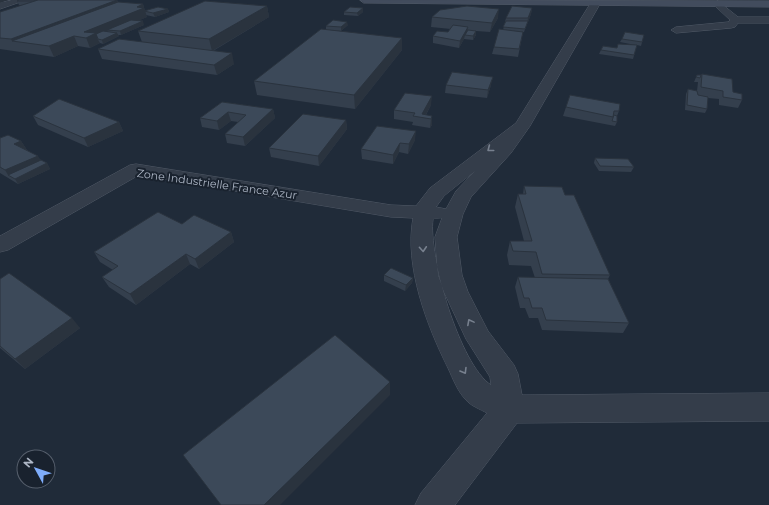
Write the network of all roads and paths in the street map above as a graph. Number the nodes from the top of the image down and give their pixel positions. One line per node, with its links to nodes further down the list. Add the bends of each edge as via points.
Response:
1 (22, 0): 6 (street)
2 (364, 0): 3 (street)
3 (595, 4): 4 (street); 10 (street)
4 (718, 4): 5 (street); 7 (street)
5 (769, 4)
6 (0, 6)
7 (735, 20): 8 (street); 9 (street, via 730,25)
8 (769, 20)
9 (676, 30)
10 (522, 126): 11 (street, one-way to 11, via 437,192); 12 (street, via 463,195)
11 (423, 212): 12 (street, Zone Industrielle France Azur); 13 (street, Zone Industrielle France Azur, via 391,211 136,169); 15 (street, one-way to 15, via 424,258 431,293 455,356 475,391)
12 (453, 214): 15 (street, one-way to 12, via 504,374 479,338 450,275 446,238)
13 (0, 245)
14 (769, 407): 15 (street)
15 (509, 409): 16 (street)
16 (434, 505)

